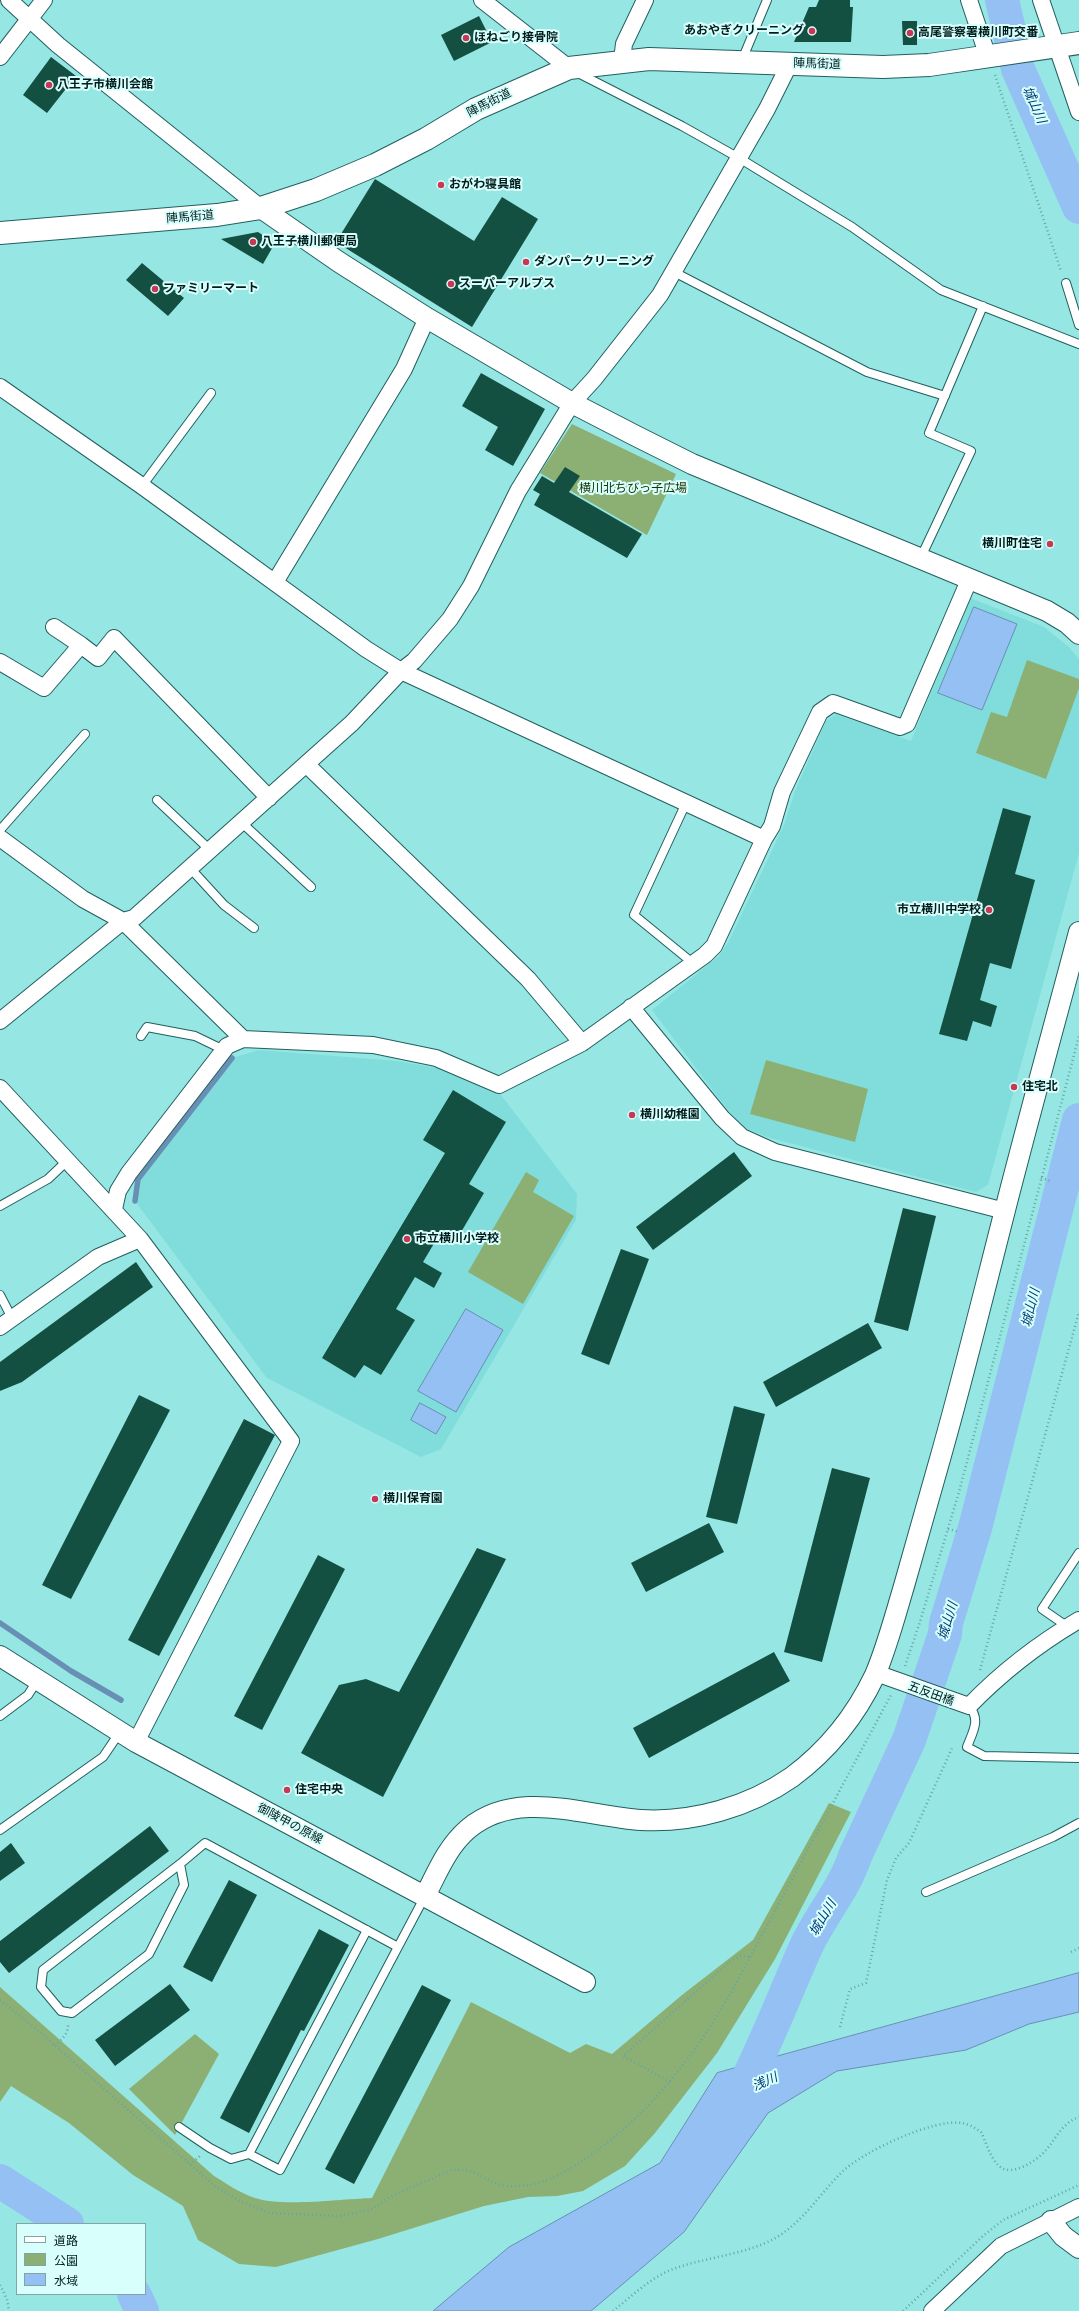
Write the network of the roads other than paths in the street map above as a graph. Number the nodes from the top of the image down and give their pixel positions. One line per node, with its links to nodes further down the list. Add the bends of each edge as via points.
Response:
1 (9, 0): 8 (street)
2 (44, 0): 8 (street)
3 (482, 0): 16 (street)
4 (644, 0): 13 (street, via 624,44)
5 (767, 0): 14 (lane)
6 (969, 0): 12 (street)
7 (1041, 0): 10 (street)
8 (31, 18): 11 (street); 19 (street, via 58,45)
9 (1079, 43): 10 (main road)
10 (1056, 47): 12 (main road, 陣馬街道); 17 (street)
11 (0, 57)
12 (991, 57): 15 (main road, 陣馬街道, via 929,65 883,67)
13 (622, 60): 14 (main road, 陣馬街道); 16 (main road, 陣馬街道)
14 (741, 62): 15 (main road, 陣馬街道)
15 (790, 63): 18 (street)
16 (569, 68): 18 (lane); 19 (main road, 陣馬街道, via 476,109 376,165 316,190)
17 (1079, 112)
18 (739, 158): 21 (street); 23 (lane, via 852,227 942,290)
19 (261, 208): 20 (main road, 陣馬街道, via 217,215); 24 (street)
20 (0, 233)
21 (674, 272): 29 (lane, via 867,372); 30 (street, via 642,320)
22 (1066, 283): 25 (lane)
23 (983, 306): 26 (lane); 29 (lane)
24 (427, 318): 30 (street); 34 (street, via 404,369)
25 (1079, 325)
26 (1079, 344)
27 (0, 387): 31 (street)
28 (211, 392): 31 (lane)
29 (945, 396): 32 (lane, via 929,433 971,451)
30 (572, 402): 32 (street, via 692,464); 39 (street, via 518,491 471,586 450,619 414,661)
31 (142, 486): 34 (street)
32 (921, 557): 33 (street)
33 (970, 578): 36 (street, via 1047,611); 48 (street, via 907,724 900,727 833,703 820,712 782,792 772,826)
34 (275, 582): 39 (street, via 366,649)
35 (54, 628): 37 (street)
36 (1079, 634)
37 (81, 645): 38 (street, via 44,688); 42 (street, via 98,658 114,638)
38 (0, 662)
39 (402, 671): 41 (street); 44 (street)
40 (86, 734): 46 (lane)
41 (307, 765): 42 (street); 60 (street, via 528,979)
42 (269, 798): 45 (street)
43 (157, 800): 49 (lane)
44 (686, 803): 48 (street); 55 (lane, via 634,915)
45 (241, 822): 49 (street); 51 (lane)
46 (0, 830)
47 (0, 838): 52 (street, via 83,899)
48 (764, 839): 55 (street, via 714,946)
49 (210, 850): 50 (street)
50 (191, 869): 52 (street, via 134,918); 53 (lane, via 224,905)
51 (311, 887)
52 (123, 922): 57 (street); 59 (street)
53 (254, 928)
54 (1079, 932): 66 (street)
55 (694, 964): 56 (street)
56 (631, 1007): 60 (street); 66 (street, via 722,1118 742,1138 775,1152)
57 (0, 1021)
58 (141, 1036): 61 (lane, via 147,1027 195,1036)
59 (243, 1039): 60 (street, via 374,1045 436,1058 499,1085); 61 (street)
60 (582, 1043)
61 (224, 1050): 65 (street, via 129,1173 118,1191)
62 (0, 1088): 63 (street)
63 (67, 1161): 64 (lane, via 48,1179); 65 (street)
64 (0, 1206)
65 (114, 1209): 67 (street)
66 (1004, 1211): 73 (street, via 961,1386 893,1623)
67 (140, 1239): 69 (street, via 98,1257); 77 (street, via 291,1441)
68 (0, 1295): 69 (lane)
69 (7, 1324)
70 (1079, 1553): 71 (lane, via 1042,1609)
71 (1074, 1624): 75 (street, via 1034,1649)
72 (0, 1656): 74 (street, 御陵甲の原線)
73 (876, 1673): 75 (street, 五反田橋); 83 (street, via 849,1719 830,1742 791,1777 761,1795 705,1815 679,1819 643,1820 526,1806 504,1810 474,1825 452,1845)
74 (37, 1681): 76 (lane, via 28,1695); 77 (street, 御陵甲の原線)
75 (966, 1706): 78 (lane, via 975,1713 977,1722 967,1747 984,1756)
76 (0, 1716)
77 (128, 1737): 80 (lane); 83 (street, 御陵甲の原線)
78 (1079, 1758)
79 (1079, 1823): 82 (lane, via 1053,1837)
80 (0, 1830)
81 (180, 1864): 81 (lane, via 43,1970 41,1988 61,2011 72,2013 149,1954 184,1885); 84 (lane, via 205,1843)
82 (926, 1892)
83 (425, 1896): 85 (lane); 86 (street, 御陵甲の原線)
84 (367, 1930): 85 (lane); 88 (lane)
85 (398, 1947): 88 (lane, via 280,2170)
86 (585, 1982)
87 (179, 2127): 88 (lane, via 231,2159)
88 (249, 2154)
89 (1079, 2207): 90 (street)
90 (1051, 2221): 91 (street, via 1062,2236); 92 (street, via 1001,2246)
91 (1079, 2248)
92 (940, 2308)

